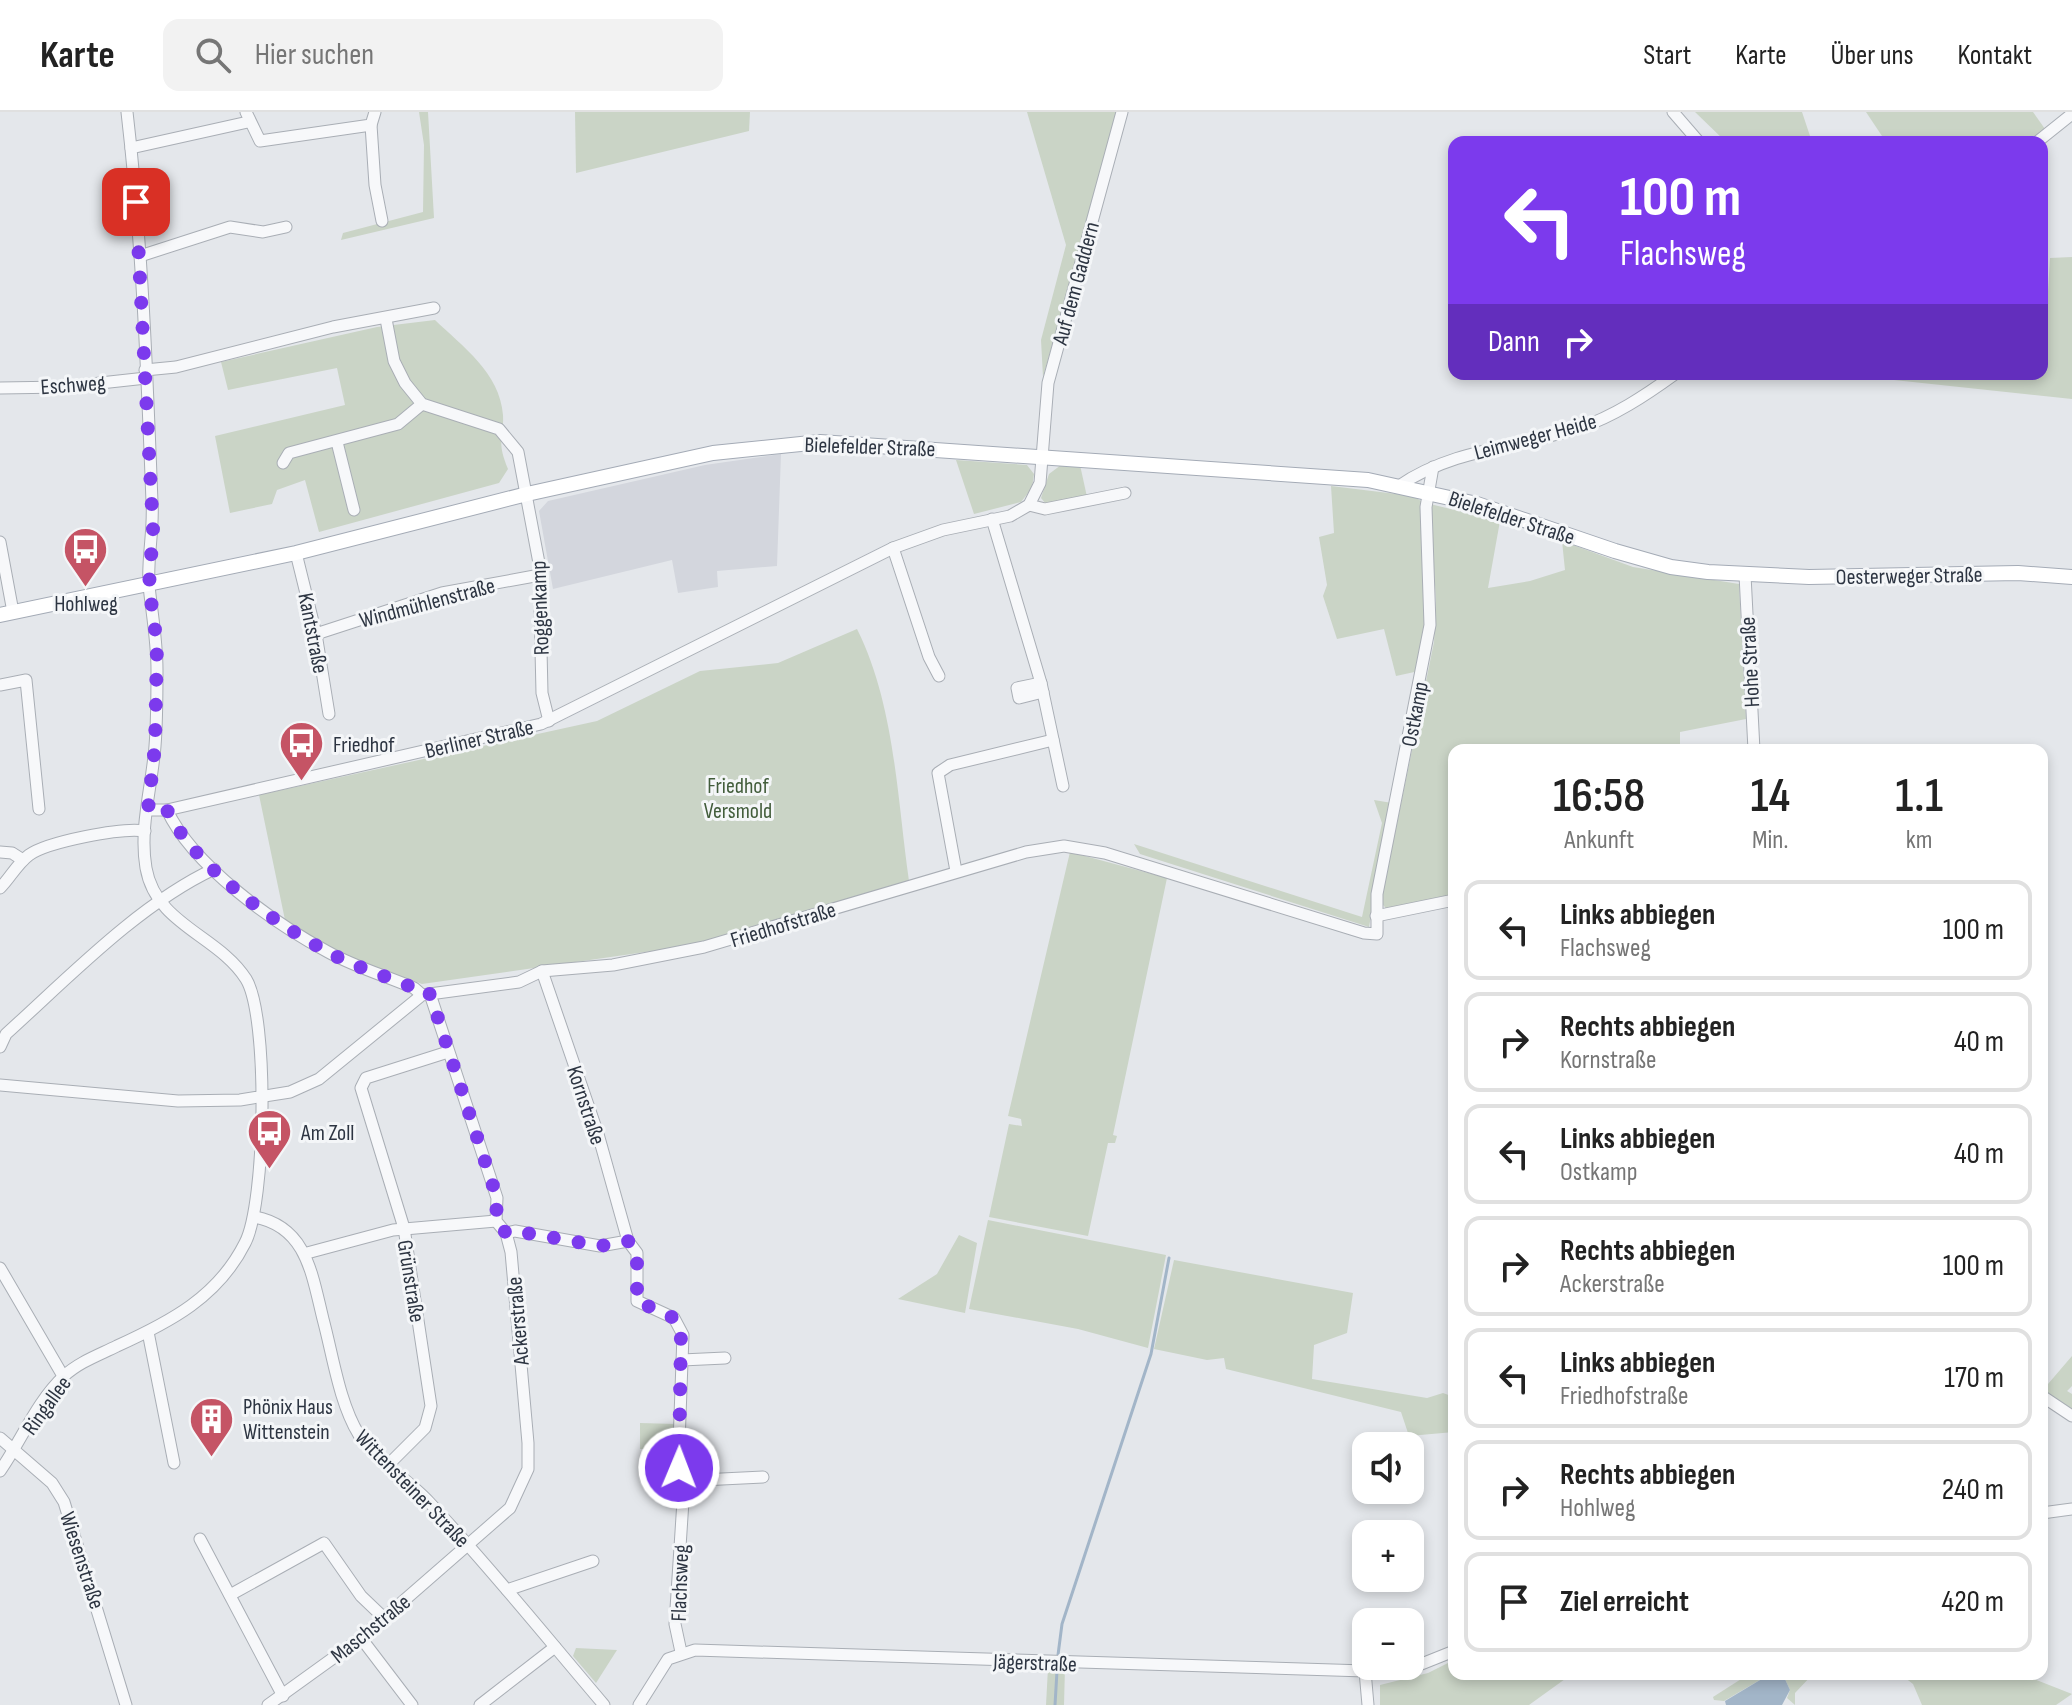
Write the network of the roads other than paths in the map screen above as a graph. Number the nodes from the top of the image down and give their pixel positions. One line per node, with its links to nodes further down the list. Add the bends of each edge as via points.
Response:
1 (127, 112): 10 (street)
2 (375, 112): 7 (street)
3 (1122, 112): 21 (street, Auf dem Gaddern, via 1048,383)
4 (1673, 112): 8 (street)
5 (2072, 114): 9 (street)
6 (247, 117): 7 (street, via 260,141); 10 (street)
7 (371, 125): 11 (street)
8 (1694, 136)
9 (2044, 136)
10 (131, 148): 13 (street)
11 (382, 221)
12 (286, 227): 13 (street, via 263,232 230,227)
13 (140, 256): 16 (street)
14 (434, 308): 15 (street, Eschweg)
15 (386, 319): 16 (street, Eschweg, via 333,327); 19 (street, via 394,361)
16 (146, 374): 18 (street, Eschweg, via 64,387); 37 (street, via 153,529)
17 (1666, 380): 23 (street, Leimweger Heide, via 1582,427)
18 (0, 388)
19 (422, 404): 20 (street, via 398,424); 27 (street, Roggenkamp, via 499,429 518,452)
20 (337, 442): 22 (street, via 289,453); 29 (street)
21 (1043, 456): 24 (main road, Bielefelder Straße, via 1301,473); 27 (main road, Bielefelder Straße, via 820,442 764,445); 28 (street, via 1040,483)
22 (283, 463)
23 (1433, 467): 24 (street, Leimweger Heide); 25 (street)
24 (1399, 486): 25 (main road, Bielefelder Straße)
25 (1428, 491): 35 (main road, Bielefelder Straße, via 1671,567); 58 (street, Ostkamp, via 1430,625)
26 (1125, 493): 28 (street, Berliner Straße, via 1045,509)
27 (527, 494): 33 (main road, Bielefelder Straße); 34 (street, Roggenkamp)
28 (1029, 505): 30 (street, Berliner Straße)
29 (354, 510)
30 (992, 519): 32 (street, Berliner Straße); 44 (street)
31 (0, 542): 38 (street)
32 (893, 548): 40 (street); 43 (street, Berliner Straße)
33 (296, 553): 37 (main road, Bielefelder Straße); 39 (street, Kantstraße)
34 (540, 575): 39 (street, Windmühlenstraße, via 442,593); 43 (street, Roggenkamp, via 542,693)
35 (1745, 575): 36 (main road, Oesterweger Straße); 45 (street, Hohe Straße)
36 (2072, 577)
37 (149, 586): 38 (main road, Bielefelder Straße); 48 (street, via 157,674)
38 (6, 613)
39 (316, 634): 42 (street, Kantstraße)
40 (939, 676)
41 (0, 685): 47 (street, via 26,680)
42 (329, 714)
43 (549, 721): 49 (street, Berliner Straße)
44 (1053, 740): 46 (street); 54 (street, via 950,765 938,773)
45 (1754, 744)
46 (1063, 786)
47 (39, 809)
48 (148, 810): 49 (street, Berliner Straße); 50 (street)
49 (167, 810): 53 (street, via 175,827)
50 (145, 831): 52 (street, via 119,831 62,844); 56 (street, via 145,867)
51 (0, 852): 52 (street)
52 (23, 860): 55 (street)
53 (214, 869): 56 (street); 61 (street, via 327,952)
54 (956, 871): 59 (street, Friedhofstraße, via 1038,849 1087,849); 60 (street, Friedhofstraße, via 704,947 613,965)
55 (0, 888)
56 (158, 901): 62 (street, via 6,1034); 65 (street, via 232,961 248,981 256,1005)
57 (1448, 901): 58 (street)
58 (1376, 916): 59 (street, Ostkamp)
59 (1377, 934)
60 (542, 971): 61 (street, Friedhofstraße, via 519,982); 70 (street, Kornstraße)
61 (426, 994): 63 (street); 65 (street, via 319,1079)
62 (0, 1047)
63 (448, 1052): 67 (street, via 497,1198); 68 (street, Grünstraße, via 366,1078 361,1088)
64 (0, 1085): 65 (street, via 178,1101)
65 (261, 1098): 66 (street, Ringallee)
66 (255, 1217): 71 (street, Wittensteiner Straße, via 287,1229); 73 (street, Ringallee, via 246,1242 213,1288)
67 (496, 1221): 68 (street); 69 (street)
68 (404, 1228): 71 (street); 82 (street, Grünstraße, via 431,1406 425,1428)
69 (506, 1233): 70 (street, via 600,1246); 89 (street, Ackerstraße, via 528,1469 510,1508)
70 (628, 1241): 75 (street, Flachsweg, via 637,1253 637,1301 674,1318 683,1335)
71 (307, 1253): 82 (street, Wittensteiner Straße, via 353,1424 361,1440)
72 (0, 1268): 76 (street)
73 (148, 1332): 76 (street, Ringallee); 81 (street)
74 (725, 1358): 75 (street)
75 (682, 1360): 85 (street, Flachsweg)
76 (63, 1376): 80 (street, Ringallee)
77 (2048, 1400): 78 (street)
78 (2072, 1416)
79 (0, 1438): 80 (street, Wiesenstraße)
80 (15, 1451): 83 (street, Ringallee); 102 (street, Wiesenstraße, via 52,1483 64,1502)
81 (174, 1463)
82 (389, 1464): 89 (street, Wittensteiner Straße)
83 (0, 1471)
84 (763, 1477): 85 (street)
85 (681, 1481): 96 (street, Flachsweg, via 675,1624)
86 (2072, 1509): 87 (street)
87 (2048, 1512)
88 (200, 1539): 92 (street)
89 (468, 1545): 91 (street, Wittensteiner Straße); 93 (street, Maschstraße)
90 (593, 1561): 91 (street)
91 (507, 1590): 95 (street, Wittensteiner Straße)
92 (230, 1595): 93 (street, via 324,1543 361,1596); 101 (street)
93 (384, 1618): 94 (street, Maschstraße)
94 (361, 1638): 101 (street, Maschstraße); 104 (street)
95 (555, 1647): 105 (street); 106 (street, Wittensteiner Straße)
96 (681, 1652): 99 (street, Jägerstraße); 107 (street, via 668,1659)
97 (1448, 1653): 98 (street, Jägerstraße)
98 (1424, 1663)
99 (1352, 1671)
100 (1366, 1680): 108 (street)
101 (283, 1696): 103 (street, Maschstraße)
102 (126, 1705)
103 (268, 1705)
104 (412, 1705)
105 (480, 1705)
106 (604, 1705)
107 (639, 1705)
108 (1368, 1705)

